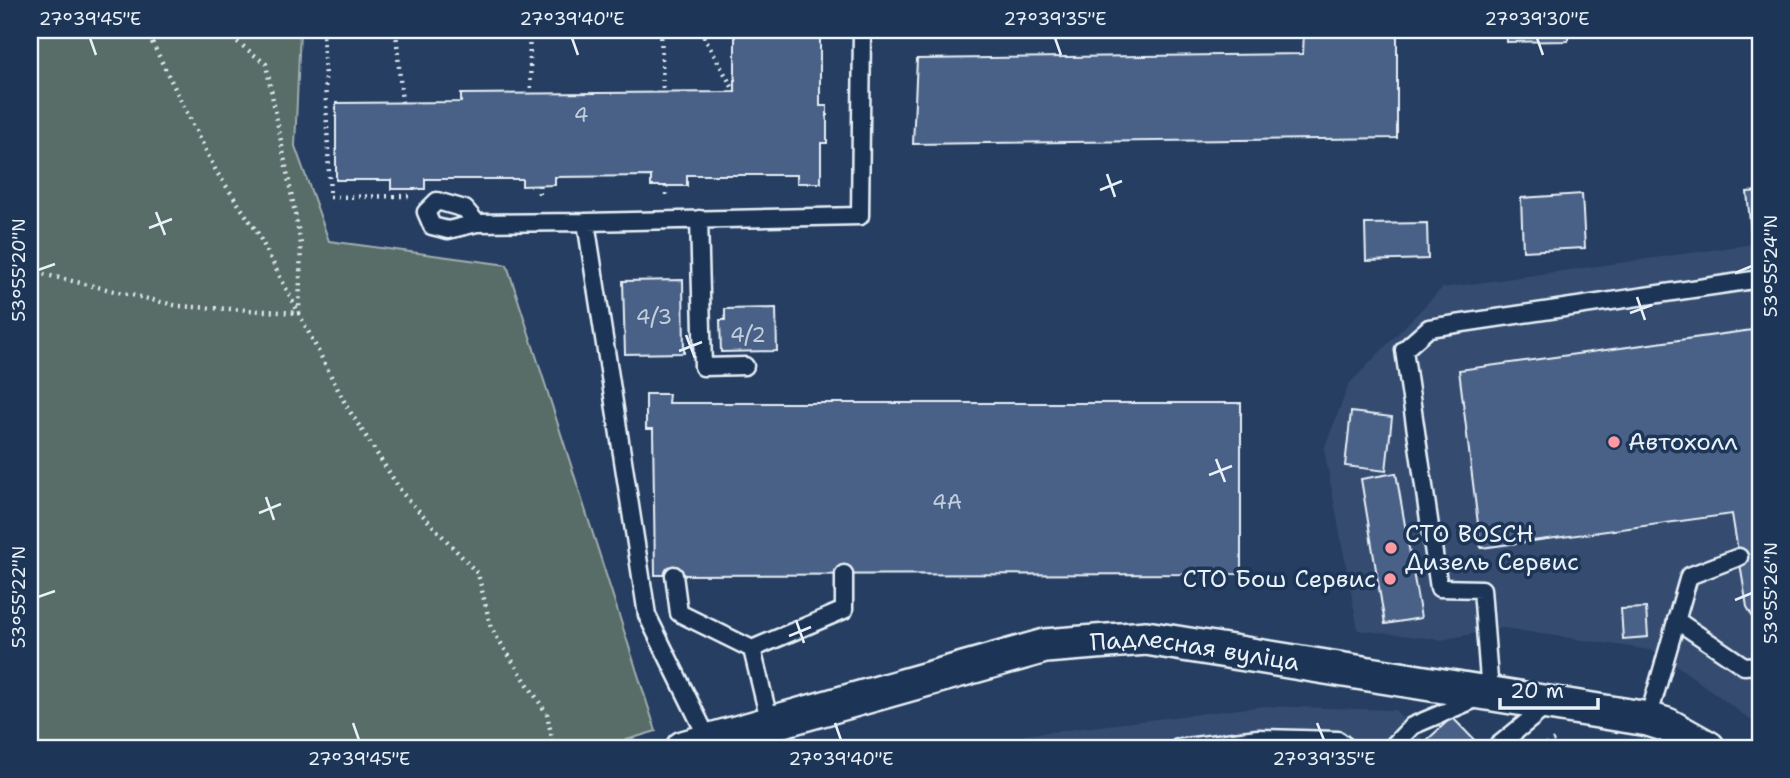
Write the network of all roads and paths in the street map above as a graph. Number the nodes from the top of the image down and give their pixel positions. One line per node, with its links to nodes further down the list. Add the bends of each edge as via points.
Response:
1 (146, 30): 19 (path, via 216,171 256,230)
2 (222, 30): 19 (path, via 267,64 301,244)
3 (425, 30): 8 (path)
4 (529, 30): 11 (path)
5 (662, 30): 9 (path)
6 (700, 30): 10 (path)
7 (862, 30): 14 (lane, via 860,216)
8 (396, 31): 12 (path); 13 (path, via 323,33 330,197)
9 (663, 92)
10 (735, 92)
11 (531, 93)
12 (402, 103)
13 (420, 196)
14 (699, 219): 15 (lane); 20 (lane, via 703,367)
15 (586, 222): 16 (lane); 31 (lane, via 648,615)
16 (478, 223)
17 (30, 271): 19 (path, via 178,306)
18 (1760, 279): 27 (lane, via 1429,328 1404,350 1439,588 1482,589)
19 (299, 313): 32 (path, via 347,407 402,494 478,574 491,628 547,714)
20 (745, 366)
21 (1739, 557): 24 (lane, via 1689,576)
22 (674, 575): 25 (lane, via 679,613)
23 (844, 575): 25 (lane, via 844,610)
24 (1676, 620): 26 (lane, via 1744,666); 29 (lane)
25 (752, 649): 30 (lane)
26 (1760, 665)
27 (1490, 693): 28 (street, Падлесная вуліца); 30 (street, Падлесная вуліца, via 1196,644 1107,639 1045,646); 35 (lane, via 1412,726)
28 (1550, 704): 29 (street, Падлесная вуліца); 36 (lane)
29 (1648, 719): 37 (street, Падлесная вуліца)
30 (773, 736): 31 (street, Падлесная вуліца)
31 (696, 745)
32 (554, 748)
33 (1178, 748): 34 (lane, via 1258,738 1338,740)
34 (1348, 748)
35 (1391, 748)
36 (1495, 748)
37 (1708, 748)

